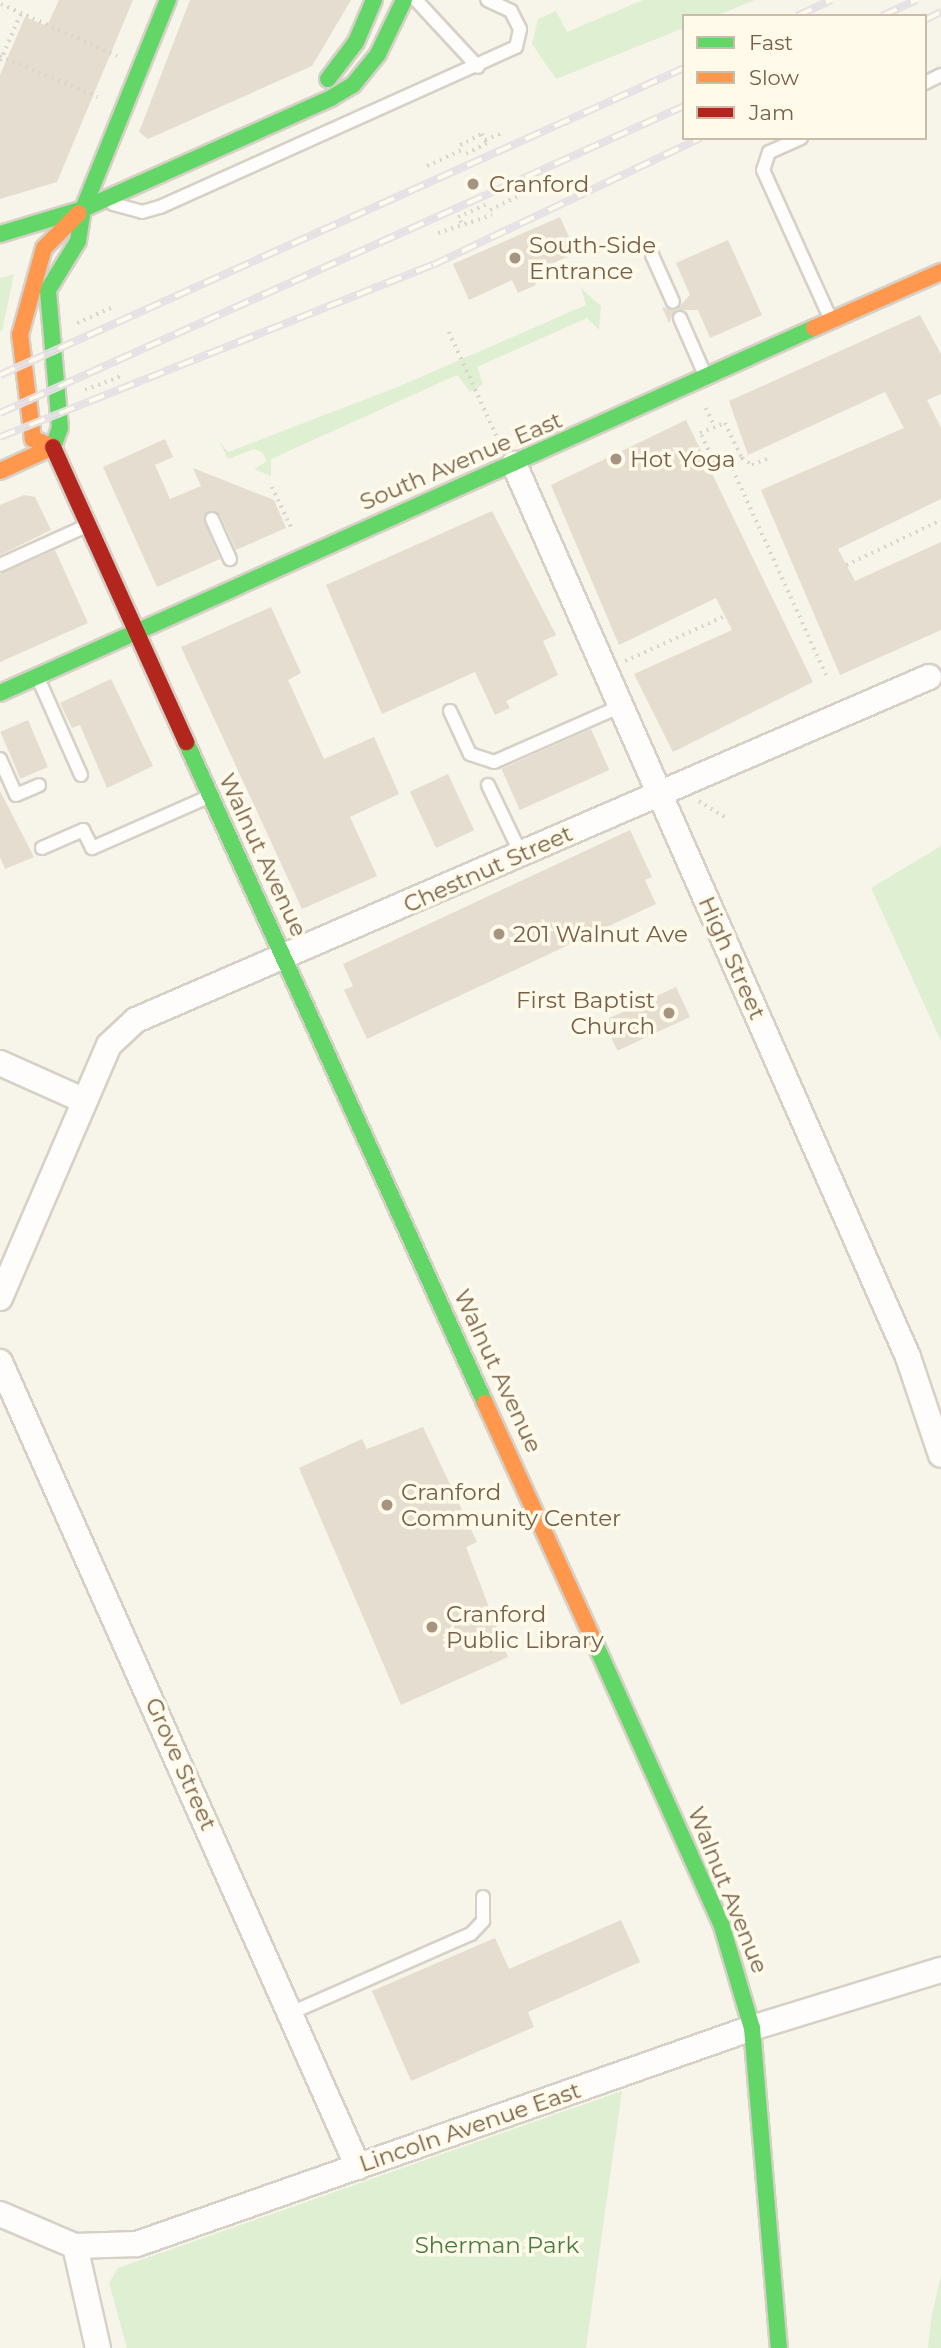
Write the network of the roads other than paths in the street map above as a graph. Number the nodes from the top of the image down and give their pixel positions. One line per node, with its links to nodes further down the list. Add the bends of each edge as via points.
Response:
1 (168, 0): 10 (street)
2 (374, 0): 7 (street, via 341,67)
3 (404, 0): 7 (street, via 378,54 353,85)
4 (416, 0): 6 (lane)
5 (487, 0): 6 (lane, via 510,11 520,29 516,47)
6 (478, 67): 9 (lane, via 160,207 142,212)
7 (296, 112): 9 (street)
8 (796, 140): 16 (lane, via 769,152 763,170)
9 (103, 201): 10 (street)
10 (83, 209): 11 (street); 18 (street, via 78,241 46,303 60,428); 18 (street, via 44,248 23,313 27,415 33,439)
11 (0, 234)
12 (652, 255): 14 (lane)
13 (941, 272): 16 (street, South Avenue East)
14 (673, 302)
15 (680, 318): 17 (lane)
16 (831, 320): 17 (street, South Avenue East)
17 (707, 378): 19 (street, South Avenue East)
18 (53, 447): 20 (street); 22 (street, Walnut Avenue)
19 (514, 464): 25 (street, South Avenue East); 29 (street, High Street)
20 (0, 471)
21 (212, 519): 23 (lane)
22 (87, 526): 24 (lane); 25 (street, Walnut Avenue)
23 (230, 559)
24 (0, 565)
25 (133, 628): 26 (street, South Avenue East); 36 (street, Walnut Avenue)
26 (37, 675): 28 (street, South Avenue East); 32 (lane)
27 (929, 677): 35 (street, Chestnut Street)
28 (0, 693)
29 (621, 706): 30 (lane, via 494,762 470,754); 35 (street, High Street)
30 (450, 711)
31 (0, 759): 33 (lane, via 16,795)
32 (81, 775)
33 (39, 785)
34 (488, 785): 38 (lane)
35 (659, 793): 38 (street, Chestnut Street); 44 (street, High Street, via 908,1357)
36 (211, 796): 37 (lane, via 92,848 83,830); 39 (street, Walnut Avenue)
37 (42, 848)
38 (521, 854): 39 (street, Chestnut Street)
39 (286, 958): 41 (street, Chestnut Street, via 136,1020 109,1045); 48 (street, Walnut Avenue, via 721,1923)
40 (0, 1063): 41 (street)
41 (85, 1101): 42 (street, Chestnut Street)
42 (0, 1298)
43 (0, 1362): 47 (street, Grove Street)
44 (941, 1455)
45 (483, 1898): 47 (lane, via 483,1922 471,1934)
46 (941, 1970): 48 (street, Lincoln Avenue East)
47 (293, 2012): 49 (street, Grove Street)
48 (752, 2028): 49 (street, Lincoln Avenue East); 53 (street, Walnut Avenue)
49 (358, 2167): 51 (street, Lincoln Avenue East, via 137,2244)
50 (0, 2214): 51 (street, Lincoln Avenue East)
51 (75, 2246): 52 (street)
52 (98, 2348)
53 (779, 2348)

